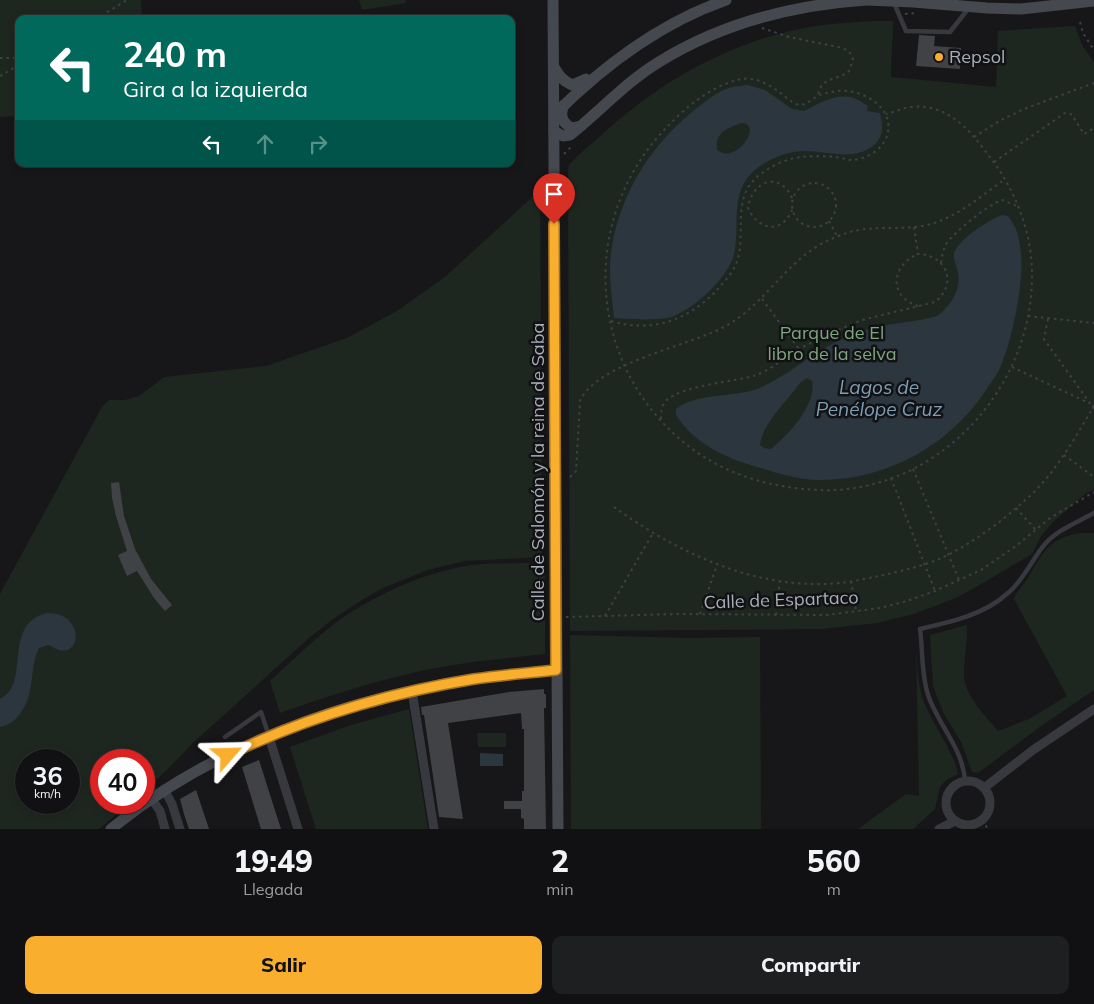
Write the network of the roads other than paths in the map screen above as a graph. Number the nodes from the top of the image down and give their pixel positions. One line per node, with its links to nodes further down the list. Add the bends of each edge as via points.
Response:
1 (553, 0): 7 (street, Calle de Salomón y la reina de Saba)
2 (726, 0): 8 (street, via 644,40)
3 (867, 0): 4 (street); 11 (street, via 787,10 711,35 658,62)
4 (893, 1): 6 (street); 6 (lane, via 906,32 950,32)
5 (1094, 1): 6 (street, via 1022,9)
6 (970, 7)
7 (554, 66): 8 (street, via 561,78 572,85); 10 (street, Calle de Salomón y la reina de Saba)
8 (597, 74): 9 (street)
9 (564, 105): 10 (street); 11 (street, via 563,121 572,128)
10 (554, 114): 12 (street, Calle de Salomón y la reina de Saba)
11 (581, 126): 12 (street, via 566,136); 13 (street)
12 (554, 131): 13 (street, Calle de Salomón y la reina de Saba)
13 (558, 159): 15 (street, Calle de Salomón y la reina de Saba)
14 (1094, 513): 20 (lane, via 1046,542 1008,594 972,615 920,629 923,676 929,696 959,754)
15 (556, 670): 16 (street, via 474,679); 34 (street, Calle de Salomón y la reina de Saba)
16 (412, 691): 19 (street, via 317,718); 33 (street)
17 (1094, 709): 21 (street)
18 (225, 737): 19 (lane, via 261,712)
19 (269, 737): 22 (street); 32 (street)
20 (965, 780): 21 (street); 28 (street, via 953,786 946,798 947,811)
21 (984, 788): 28 (street, via 989,808 982,820 972,825)
22 (164, 789): 23 (street); 25 (street)
23 (155, 795)
24 (155, 804): 27 (street)
25 (173, 807): 27 (street); 31 (street)
26 (130, 814): 29 (street)
27 (161, 814): 30 (street)
28 (955, 822): 35 (street)
29 (111, 829)
30 (166, 829)
31 (180, 829)
32 (298, 829)
33 (434, 829)
34 (558, 829)
35 (938, 829)

